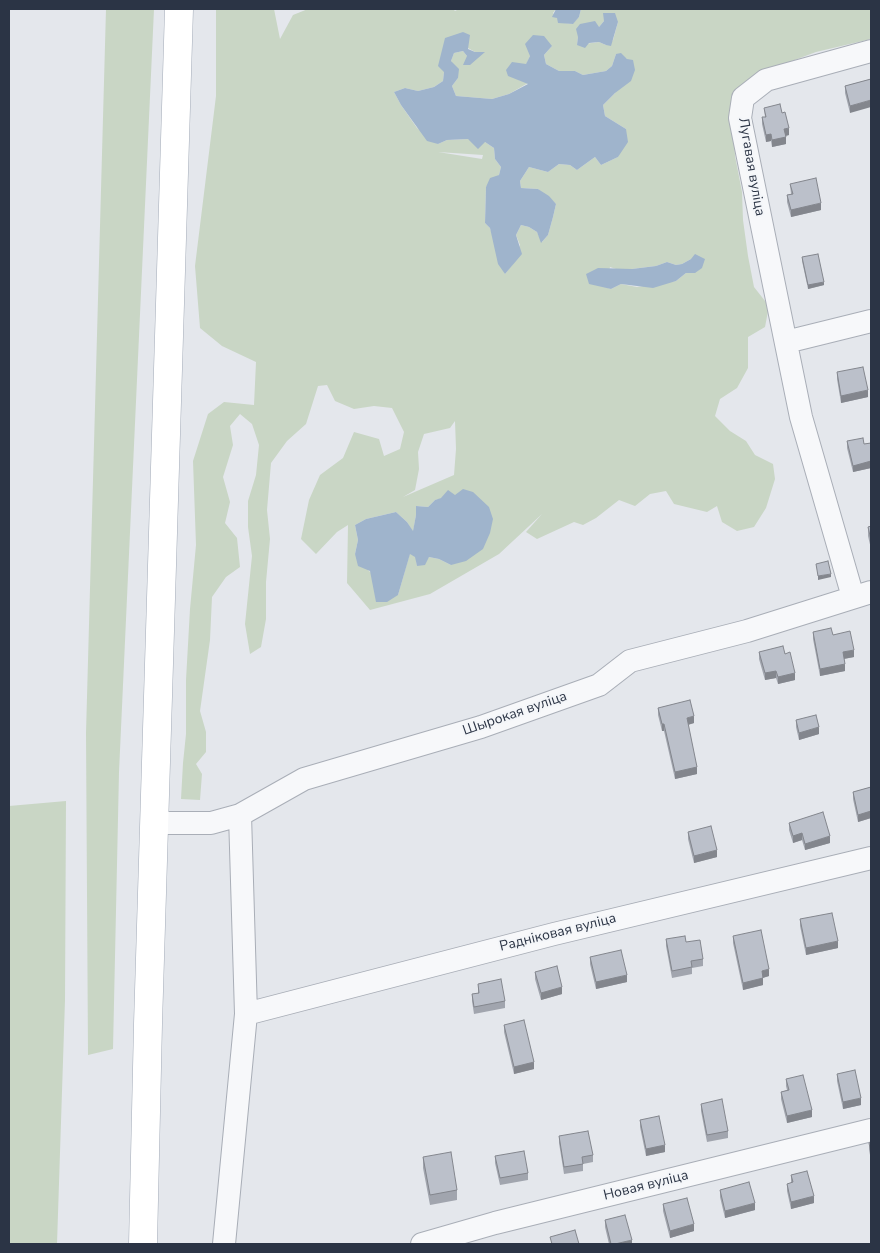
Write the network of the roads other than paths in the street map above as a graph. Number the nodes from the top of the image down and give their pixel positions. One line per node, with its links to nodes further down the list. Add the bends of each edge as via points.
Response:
1 (179, 9): 7 (main road)
2 (871, 51): 4 (street, Лугавая вуліца, via 766,80 743,98 740,118)
3 (871, 321): 4 (street)
4 (786, 342): 5 (street, Лугавая вуліца, via 801,417)
5 (862, 595): 6 (street, Шырокая вуліца, via 747,631 630,661 599,685 481,727 304,779)
6 (240, 815): 7 (street, Шырокая вуліца, via 211,823); 9 (street)
7 (155, 823): 11 (main road)
8 (871, 858): 9 (street, Радніковая вуліца, via 564,931)
9 (246, 1014): 12 (street)
10 (871, 1130): 13 (street, Новая вуліца, via 505,1220)
11 (143, 1244)
12 (224, 1244)
13 (422, 1244)

